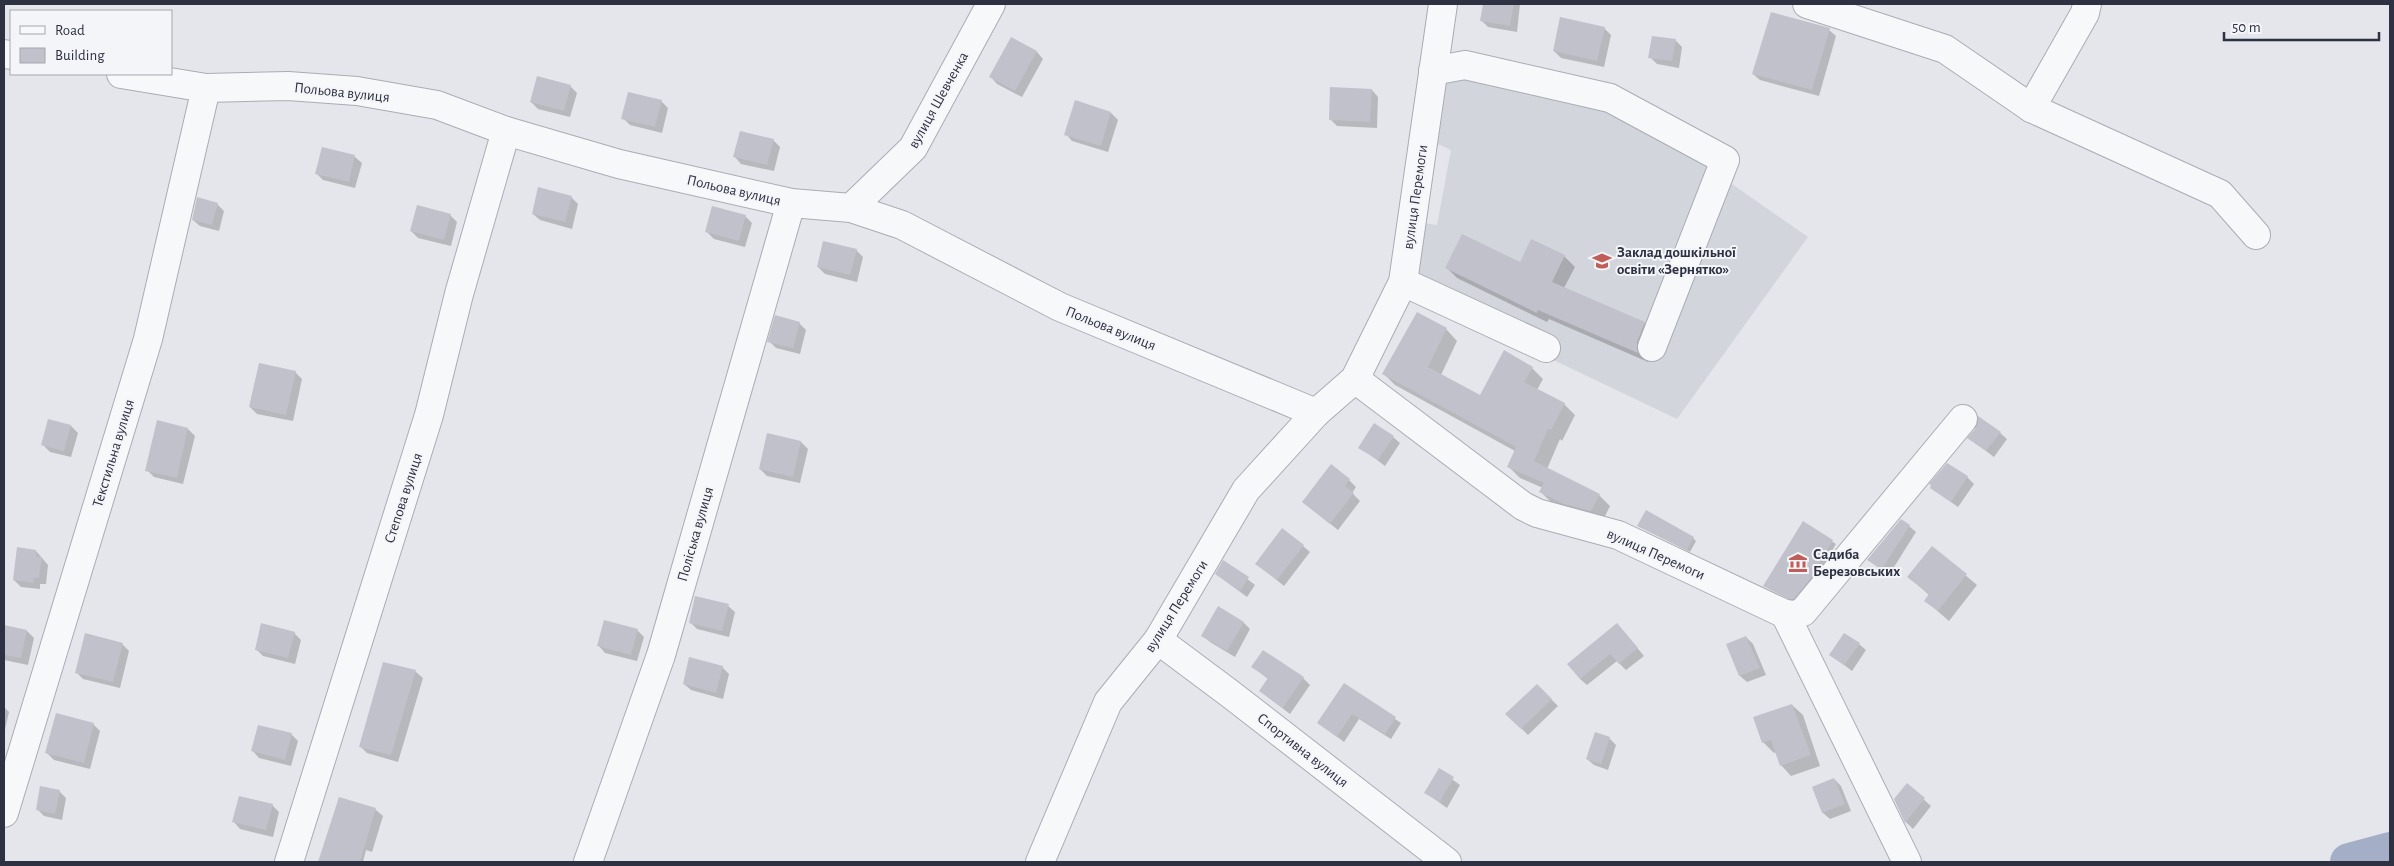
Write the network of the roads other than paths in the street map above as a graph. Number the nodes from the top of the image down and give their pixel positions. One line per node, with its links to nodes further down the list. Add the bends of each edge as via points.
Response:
1 (991, 4): 11 (street, вулиця Шевченка, via 913,148)
2 (1443, 4): 5 (street, вулиця Перемоги)
3 (1807, 4): 8 (street, via 1945,49)
4 (2087, 4): 8 (street, via 2085,13)
5 (1434, 71): 13 (street, вулиця Перемоги); 14 (street, via 1465,65 1610,98 1724,160)
6 (127, 75): 7 (street, Польова вулиця)
7 (206, 88): 9 (street, Польова вулиця, via 288,86 357,91 437,105); 21 (street, Текстильна вулиця, via 148,340)
8 (2031, 108): 12 (street, via 2220,194)
9 (506, 131): 10 (street, Польова вулиця, via 619,164); 22 (street, Степова вулиця, via 459,294 429,415)
10 (791, 202): 11 (street, Польова вулиця); 23 (street, Поліська вулиця, via 661,655)
11 (851, 208): 17 (street, Польова вулиця, via 902,225 1060,308)
12 (2256, 235)
13 (1402, 282): 15 (street); 16 (street, вулиця Перемоги)
14 (1652, 347)
15 (1546, 348)
16 (1355, 379): 17 (street, вулиця Перемоги); 19 (street, вулиця Перемоги, via 1523,506 1537,513 1618,535)
17 (1316, 414): 20 (street, вулиця Перемоги, via 1246,490)
18 (1963, 419): 19 (street, via 1803,612 1794,616)
19 (1785, 614): 26 (street)
20 (1158, 640): 24 (street, вулиця Перемоги, via 1108,702); 25 (street, Спортивна вулиця)
21 (4, 813)
22 (289, 862)
23 (588, 862)
24 (1040, 862)
25 (1446, 862)
26 (1907, 862)

